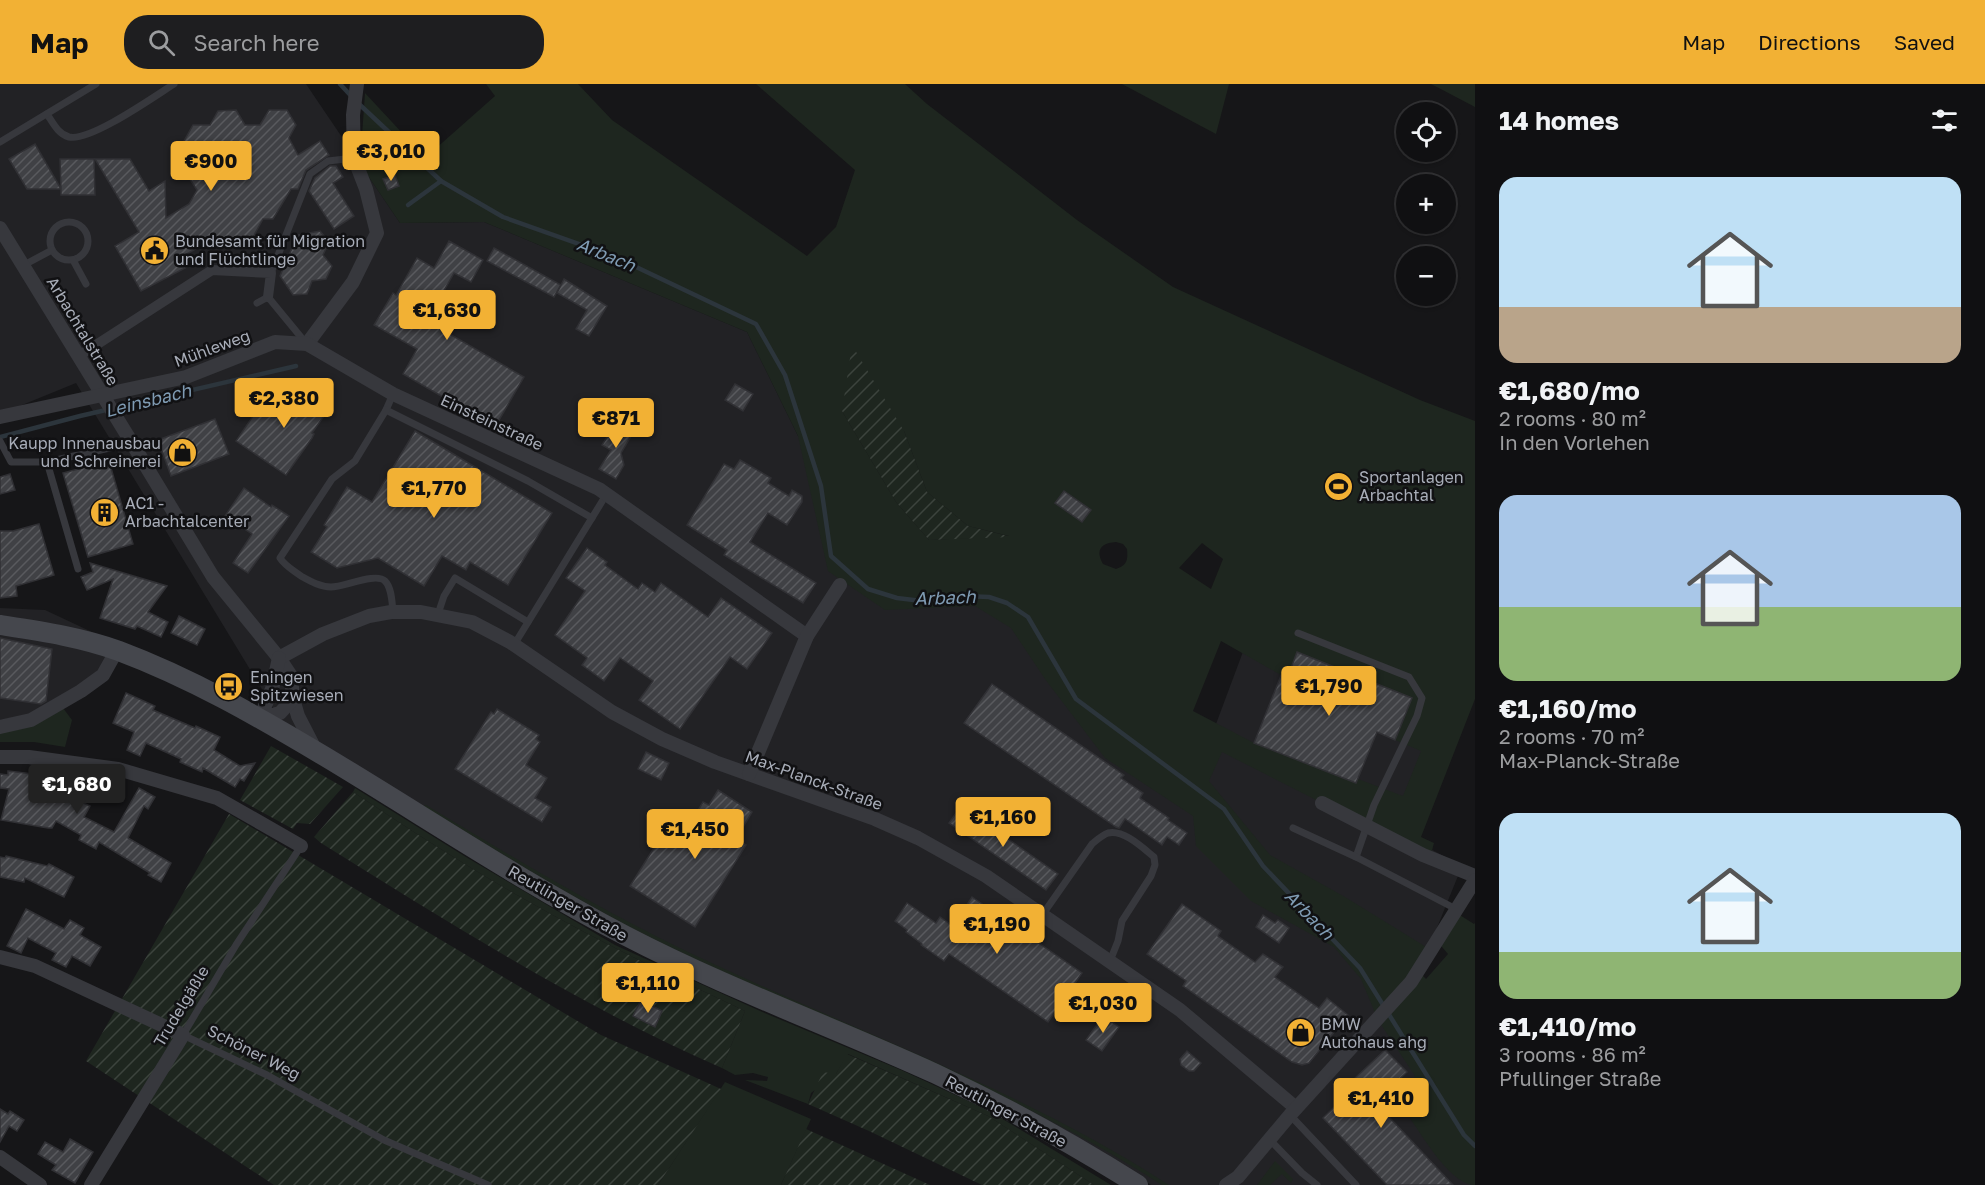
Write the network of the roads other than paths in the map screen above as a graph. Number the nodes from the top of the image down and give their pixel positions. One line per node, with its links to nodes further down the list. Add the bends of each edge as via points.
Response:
1 (96, 84): 4 (lane)
2 (174, 84): 4 (lane, via 105,126 76,138 61,133)
3 (356, 86): 6 (street)
4 (47, 114): 5 (lane)
5 (0, 142)
6 (354, 159): 12 (lane, via 328,160 310,174); 16 (street, via 377,233 353,282)
7 (0, 228): 8 (street, Arbachtalstraße)
8 (5, 247): 11 (street, Arbachtalstraße)
9 (52, 250): 10 (lane, via 61,259); 10 (lane, via 50,238 56,227 68,222 80,225 88,236 87,248); 11 (lane)
10 (73, 260): 13 (lane)
11 (24, 265): 17 (street, Arbachtalstraße)
12 (271, 273): 14 (street); 17 (street, via 212,270)
13 (86, 284)
14 (268, 297): 15 (lane); 16 (lane)
15 (257, 303)
16 (307, 344): 18 (street, Einsteinstraße); 19 (street, Mühleweg, via 275,342 186,377)
17 (79, 356): 19 (street, Arbachtalstraße)
18 (393, 394): 20 (lane); 25 (street, Einsteinstraße)
19 (103, 396): 21 (street, Mühleweg); 23 (street, Arbachtalstraße)
20 (386, 410): 26 (lane, via 528,481); 29 (lane, via 354,461 332,479 280,558 284,565 312,583 329,587 384,579)
21 (0, 417)
22 (1, 443): 24 (lane, via 11,462)
23 (132, 443): 24 (lane); 37 (street, Arbachtalstraße, via 213,578)
24 (47, 462): 27 (lane)
25 (606, 495): 26 (lane); 34 (street, Einsteinstraße)
26 (592, 518): 31 (lane)
27 (78, 569)
28 (840, 585): 34 (street)
29 (393, 612): 30 (street, Max-Planck-Straße); 37 (street, Max-Planck-Straße, via 346,623)
30 (438, 614): 31 (lane, via 455,578); 35 (street, Max-Planck-Straße, via 472,622)
31 (528, 622): 35 (lane)
32 (0, 625): 36 (main road, Reutlinger Straße)
33 (1298, 633): 45 (lane, via 1409,677 1422,698)
34 (807, 636): 43 (street)
35 (514, 645): 43 (street, Max-Planck-Straße, via 639,727)
36 (117, 650): 39 (main road, Reutlinger Straße, via 178,675); 40 (street, via 103,675 81,691 31,720)
37 (279, 658): 38 (street, Arbachtalstraße, via 291,676); 39 (street)
38 (292, 699): 39 (street, via 280,713); 41 (street, Arbachtalstraße)
39 (260, 718): 41 (main road, Reutlinger Straße)
40 (0, 728)
41 (316, 752): 62 (main road, Reutlinger Straße, via 629,938 980,1096)
42 (0, 757): 47 (street, via 30,757 118,769 217,798)
43 (749, 774): 51 (street, Max-Planck-Straße, via 912,834)
44 (1322, 803): 45 (street)
45 (1367, 827): 48 (lane); 49 (street)
46 (1293, 828): 48 (lane)
47 (301, 846): 54 (lane, Trudelgäßle)
48 (1356, 857): 50 (lane)
49 (1475, 878): 50 (street)
50 (1456, 909): 55 (street, via 1412,982)
51 (1043, 914): 53 (street, Max-Planck-Straße); 53 (lane, via 1092,844 1102,836 1110,832 1120,834 1138,845 1154,857 1155,865 1122,921)
52 (0, 957): 54 (street, Schöner Weg, via 35,966)
53 (1110, 961): 55 (street, Max-Planck-Straße, via 1180,1010)
54 (183, 1035): 60 (street, Trudelgäßle); 61 (lane, Schöner Weg, via 267,1075 418,1157)
55 (1293, 1111): 56 (street); 65 (lane, Max-Planck-Straße)
56 (1269, 1139): 58 (street); 64 (lane)
57 (0, 1157): 59 (street)
58 (1237, 1181): 63 (street)
59 (40, 1185)
60 (91, 1185)
61 (488, 1185)
62 (1138, 1185)
63 (1226, 1185)
64 (1317, 1185)
65 (1356, 1185)

